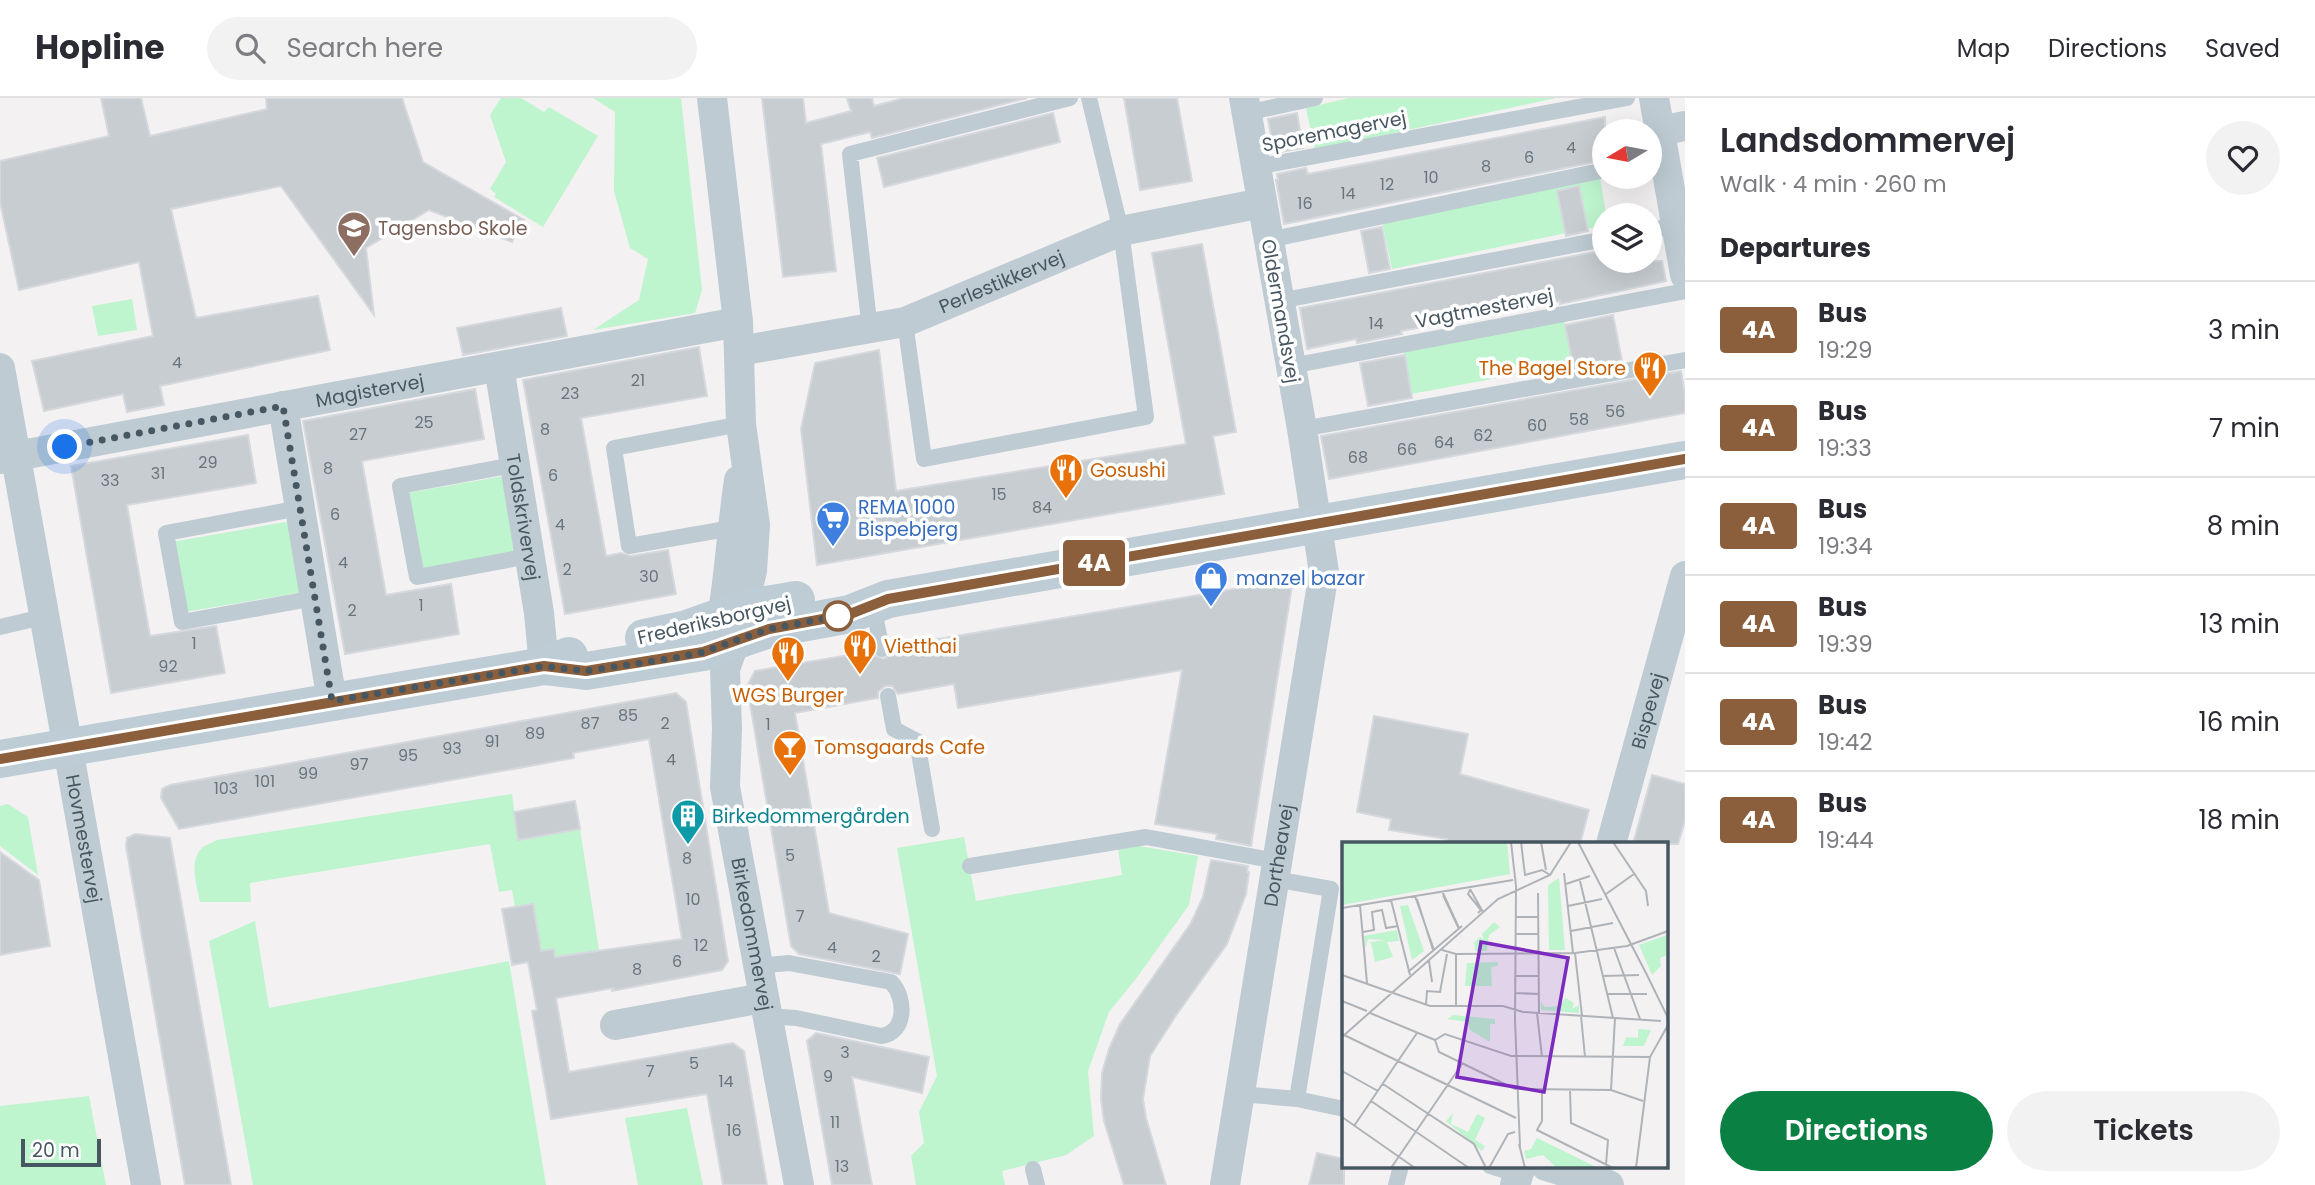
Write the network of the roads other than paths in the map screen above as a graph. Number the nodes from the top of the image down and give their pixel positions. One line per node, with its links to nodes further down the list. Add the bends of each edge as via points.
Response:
1 (712, 98): 21 (street)
2 (1070, 98): 20 (lane, via 850,154)
3 (1088, 98): 13 (lane)
4 (1315, 98): 7 (lane, Sporemagervej)
5 (1627, 98): 9 (lane, Sporemagervej)
6 (1654, 98): 8 (street)
7 (1245, 106): 9 (street, Oldermandsvej)
8 (1665, 144): 12 (street)
9 (1256, 167): 11 (street, Oldermandsvej)
10 (1592, 173): 14 (lane)
11 (1262, 203): 13 (street, Perlestikkervej); 14 (street, Oldermandsvej)
12 (1663, 228): 16 (street)
13 (1121, 231): 19 (street, Perlestikkervej); 19 (lane, via 1146,417 924,459)
14 (1269, 240): 18 (street, Oldermandsvej)
15 (1592, 241): 18 (lane)
16 (1685, 275)
17 (1685, 291): 23 (lane, Vagtmestervej)
18 (1279, 301): 23 (street, Oldermandsvej)
19 (905, 322): 20 (street, Perlestikkervej)
20 (870, 330): 21 (street, Perlestikkervej)
21 (739, 336): 24 (street, Magistervej); 28 (street)
22 (1685, 359): 27 (lane)
23 (1291, 366): 27 (street, Oldermandsvej)
24 (499, 367): 26 (street, Magistervej); 31 (street, Toldskrivervej)
25 (0, 368): 29 (street, Hovmestervej)
26 (283, 406): 29 (street, Magistervej); 32 (street)
27 (1302, 429): 33 (street, Oldermandsvej)
28 (743, 436): 34 (street); 34 (lane, via 614,448 629,546); 40 (street, via 755,525 752,571)
29 (8, 457): 39 (street, Hovmestervej)
30 (1685, 460): 33 (street, Frederiksborgvej)
31 (514, 465): 35 (street, Toldskrivervej); 35 (lane, via 400,486 417,577)
32 (300, 508): 37 (street); 37 (lane, via 166,533 182,622)
33 (1317, 524): 38 (street, Frederiksborgvej); 51 (street, Dortheavej, via 1324,572)
34 (732, 528): 40 (street, via 729,576)
35 (529, 556): 43 (street, Toldskrivervej)
36 (1683, 592): 49 (street, Bispevej)
37 (315, 598): 45 (street)
38 (877, 600): 40 (street, Frederiksborgvej, via 850,614 769,629); 42 (lane)
39 (43, 617): 41 (lane); 46 (street, Hovmestervej)
40 (733, 622): 43 (street, Frederiksborgvej, via 703,652 586,671); 52 (street, Birkedommervej, via 725,669 725,787)
41 (0, 626)
42 (882, 649)
43 (544, 666): 45 (street, Frederiksborgvej)
44 (888, 696): 48 (lane, via 894,729 918,741)
45 (332, 701): 46 (street, Frederiksborgvej)
46 (67, 747): 47 (street, Frederiksborgvej); 62 (street, Hovmestervej)
47 (0, 759)
48 (932, 830)
49 (1612, 842)
50 (970, 866): 51 (lane, via 1146,837)
51 (1276, 870): 55 (street, Dortheavej); 56 (lane, via 1331,889)
52 (757, 966): 53 (street, Birkedommervej); 53 (lane, via 789,963 891,982 901,1010 895,1031 881,1035)
53 (765, 1007): 54 (street); 63 (street, Birkedommervej)
54 (615, 1025)
55 (1240, 1094): 56 (lane); 64 (street, Dortheavej)
56 (1297, 1098): 57 (lane)
57 (1342, 1109)
58 (1400, 1168): 65 (lane)
59 (1496, 1168): 61 (lane)
60 (1553, 1168): 66 (street)
61 (1518, 1175)
62 (146, 1185)
63 (799, 1185)
64 (1225, 1185)
65 (1396, 1185)
66 (1609, 1185)

